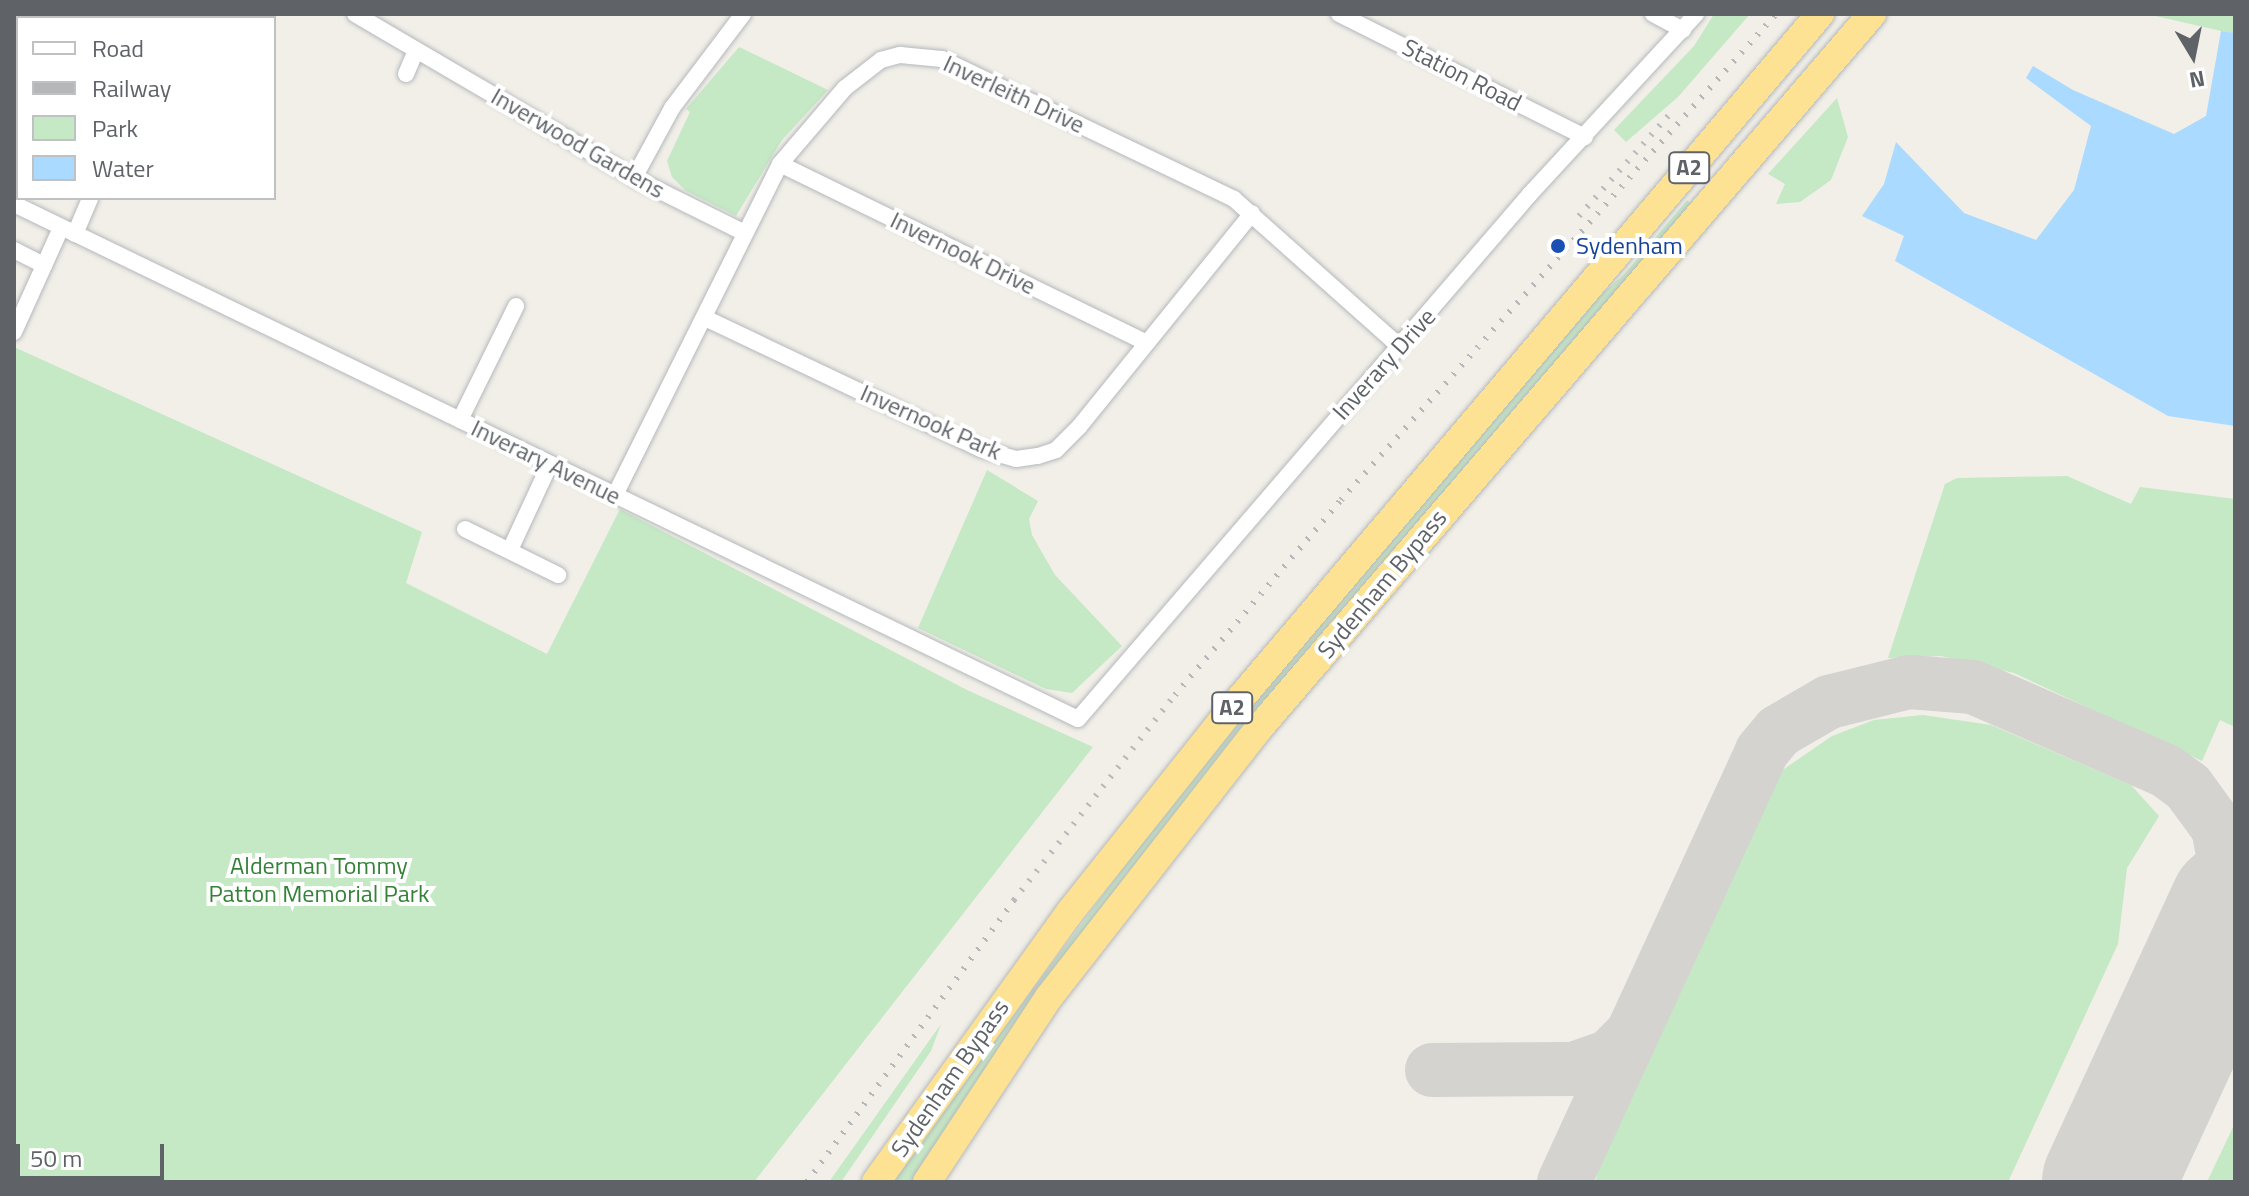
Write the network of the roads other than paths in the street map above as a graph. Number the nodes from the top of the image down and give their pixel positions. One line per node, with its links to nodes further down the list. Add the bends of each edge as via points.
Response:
1 (355, 14): 9 (street, Inverwood Gardens)
2 (743, 14): 13 (street, via 672,108)
3 (1339, 14): 11 (street, Station Road)
4 (1653, 14): 8 (street)
5 (1696, 14): 8 (street, Inverary Drive)
6 (1820, 14): 33 (highway, Sydenham Bypass / A2, via 1234,706 1070,912)
7 (1872, 14): 34 (highway, Sydenham Bypass / A2, via 1260,727 1049,997)
8 (1683, 30): 11 (street, Inverary Drive)
9 (416, 50): 10 (street); 13 (street, Inverwood Gardens)
10 (406, 74)
11 (1585, 137): 25 (street, Inverary Drive)
12 (780, 164): 16 (street, Inverleith Drive, via 845,88 881,60 924,55 1212,187); 18 (street, Inverleith Drive); 24 (street, Invernook Drive)
13 (634, 178): 18 (street, Inverwood Gardens)
14 (89, 200): 17 (street)
15 (24, 204): 17 (street, Inverary Avenue)
16 (1252, 213): 24 (street, Invernook Park); 25 (street, Inverleith Drive)
17 (68, 231): 20 (street); 26 (street, Inverary Avenue)
18 (743, 232): 22 (street, Inverleith Drive)
19 (14, 250): 20 (street)
20 (44, 265): 23 (street)
21 (516, 306): 26 (street)
22 (705, 318): 24 (street, Invernook Park, via 981,449 1016,459 1047,453 1067,440); 28 (street, Inverleith Drive)
23 (14, 332)
24 (1145, 342)
25 (1399, 346): 32 (street, Inverary Drive)
26 (460, 420): 27 (street, Inverary Avenue)
27 (550, 464): 28 (street, Inverary Avenue); 30 (street)
28 (615, 495): 32 (street, Inverary Avenue)
29 (465, 529): 30 (street)
30 (510, 550): 31 (street)
31 (558, 575)
32 (1078, 719)
33 (876, 1182)
34 (927, 1182)

